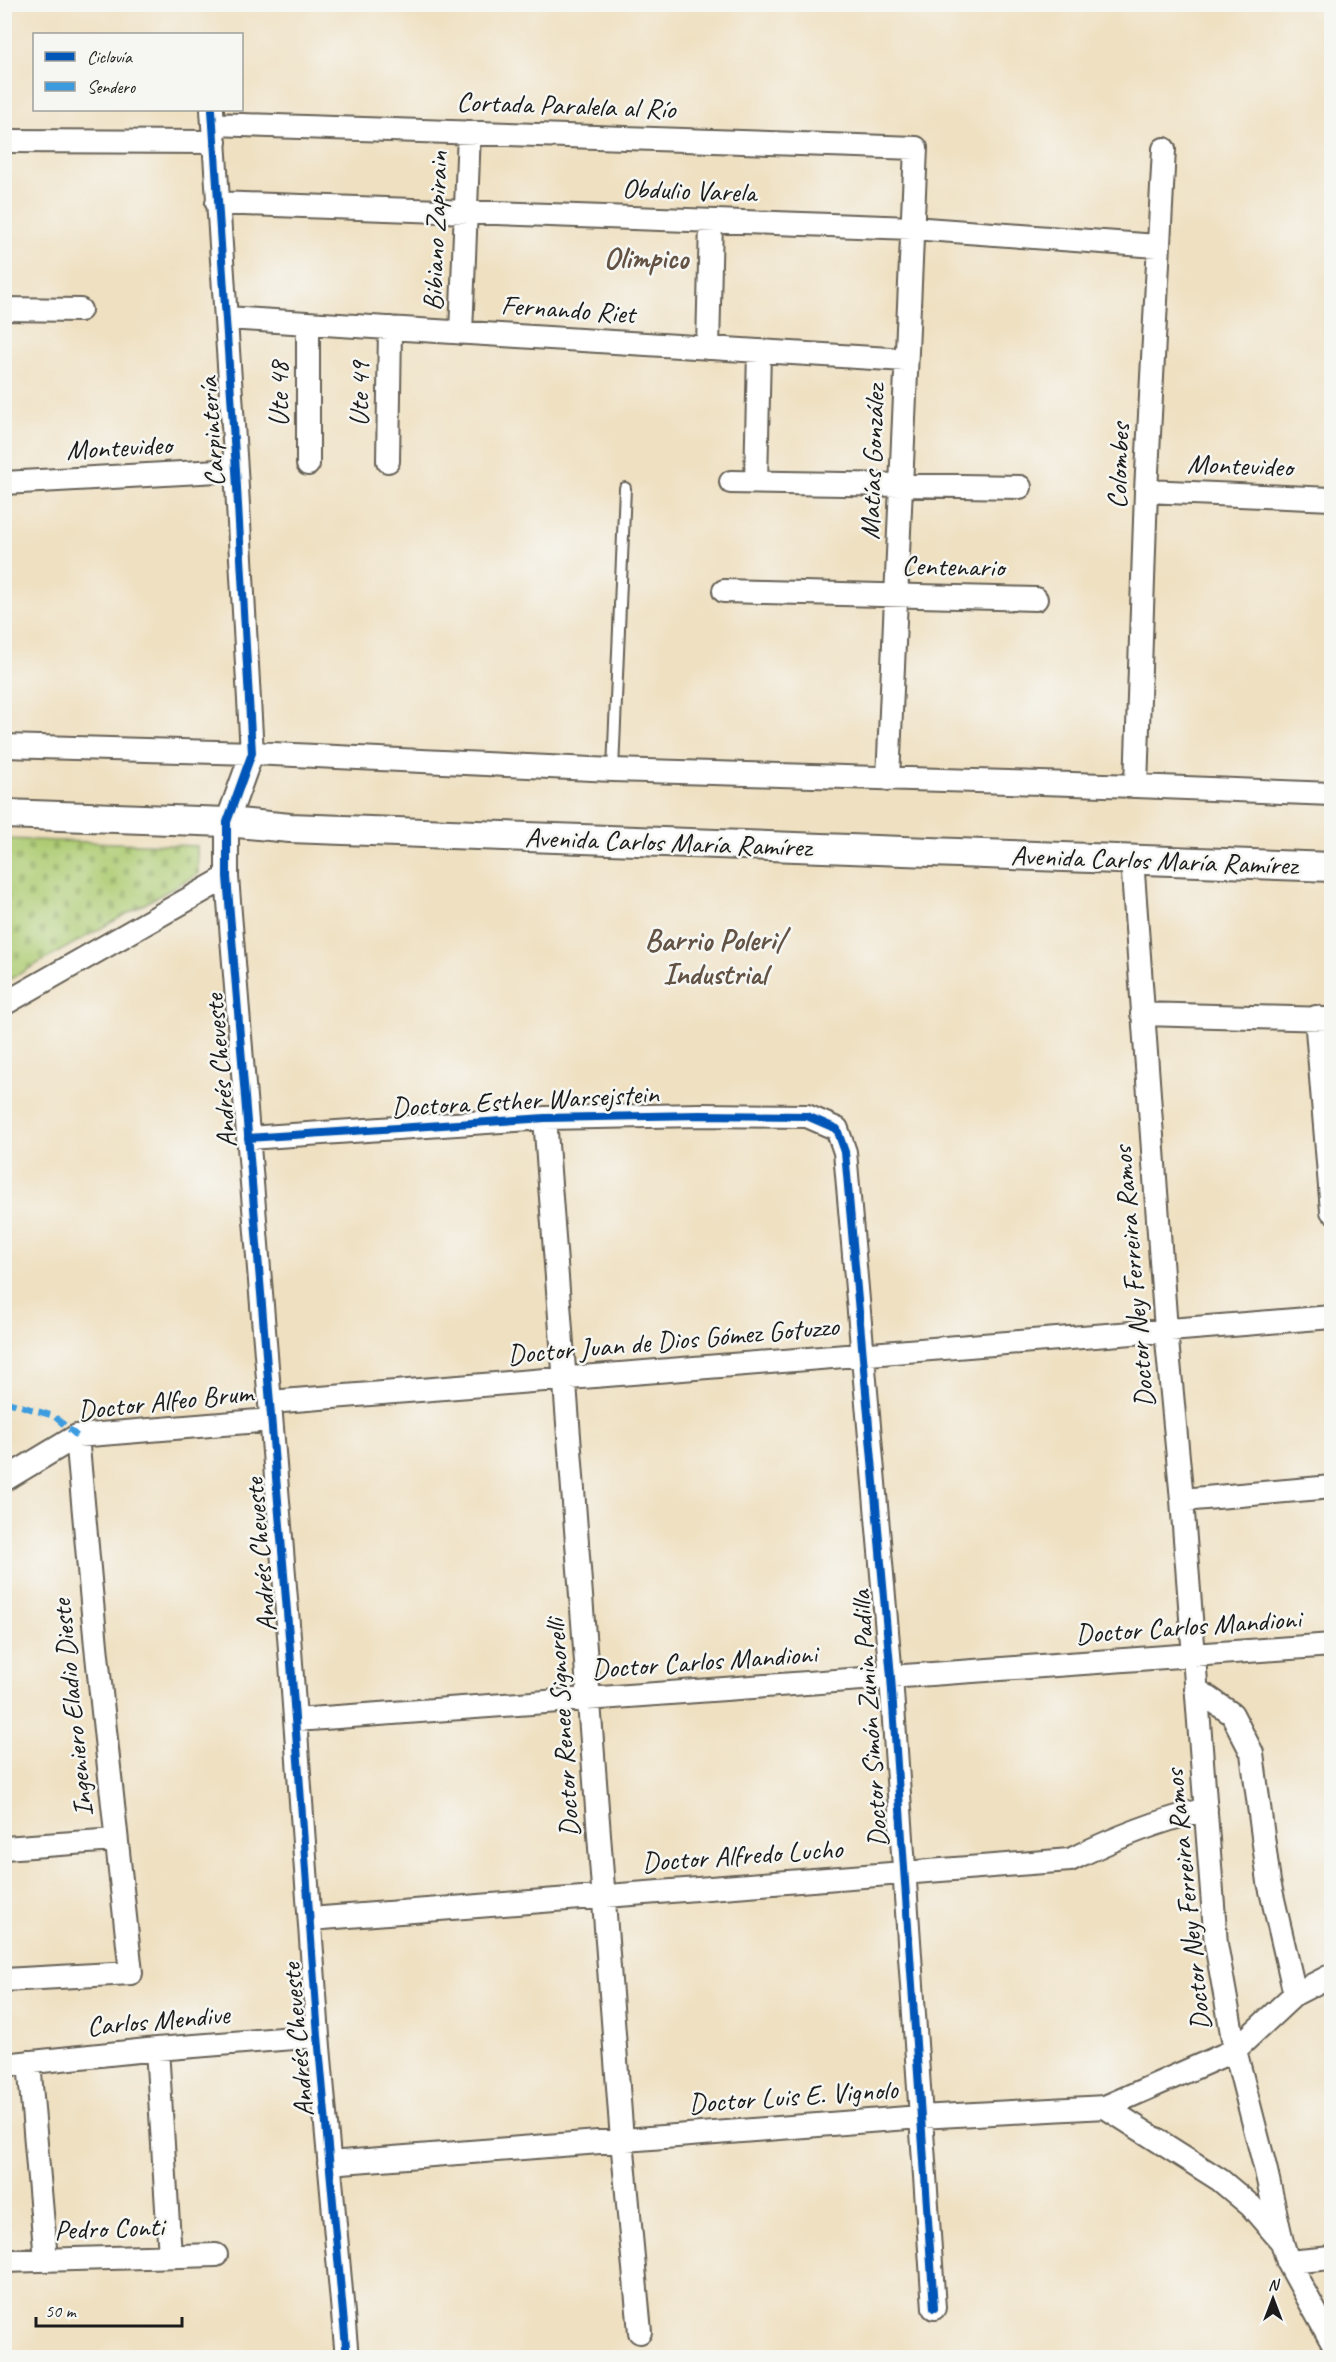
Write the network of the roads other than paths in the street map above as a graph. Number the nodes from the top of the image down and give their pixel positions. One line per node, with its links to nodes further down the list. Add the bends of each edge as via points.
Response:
1 (214, 125): 2 (street, Cortada Paralela al Río); 3 (street, Cortada Paralela al Río); 6 (street, Carpintería)
2 (469, 132): 4 (street, Cortada Paralela al Río); 7 (street, Bibiano Zapirain)
3 (4, 141)
4 (916, 148): 9 (street, Matías González)
5 (1164, 149): 10 (street, Colombes)
6 (217, 203): 7 (street, Obdulio Varela); 13 (street, Carpintería)
7 (466, 212): 8 (street, Obdulio Varela); 16 (street, Bibiano Zapirain)
8 (711, 221): 9 (street, Obdulio Varela); 17 (street)
9 (912, 228): 10 (street, Obdulio Varela); 19 (street, Matías González)
10 (1157, 246): 29 (street, Colombes)
11 (4, 309): 12 (street)
12 (80, 310)
13 (226, 318): 14 (street, Fernando Riet); 22 (street, Carpintería)
14 (308, 323): 15 (street, Fernando Riet); 21 (street, Ute 48)
15 (390, 328): 16 (street, Fernando Riet); 20 (street, Ute 49)
16 (461, 333): 17 (street, Fernando Riet)
17 (708, 348): 18 (street, Fernando Riet)
18 (759, 351): 19 (street, Fernando Riet); 24 (street)
19 (906, 360): 26 (street, Matías González)
20 (388, 461)
21 (308, 465)
22 (237, 470): 25 (street, Montevideo); 35 (street, Carpintería)
23 (731, 482): 24 (street)
24 (756, 482): 26 (street)
25 (4, 483)
26 (901, 485): 27 (street); 32 (street, Matías González)
27 (1020, 487)
28 (625, 488): 36 (lane)
29 (1146, 491): 30 (street, Montevideo); 38 (street, Colombes)
30 (1332, 499)
31 (724, 591): 32 (street, Centenario)
32 (896, 595): 33 (street, Centenario); 37 (street, Matías González)
33 (1036, 599)
34 (4, 746): 35 (street)
35 (252, 753): 36 (street); 41 (street, Andrés Cheveste)
36 (613, 770): 37 (street)
37 (888, 778): 38 (street)
38 (1136, 786): 39 (street)
39 (1332, 794)
40 (4, 814): 41 (street, Avenida Carlos María Ramírez)
41 (227, 822): 42 (street, Avenida Carlos María Ramírez, via 290,828); 44 (street, Andrés Cheveste)
42 (1132, 859): 43 (street, Avenida Carlos María Ramírez); 46 (street, Doctor Ney Ferreira Ramos)
43 (1332, 867)
44 (227, 877): 45 (street); 50 (street, Andrés Cheveste)
45 (4, 1004)
46 (1142, 1014): 47 (street); 53 (street, Doctor Ney Ferreira Ramos)
47 (1324, 1018): 51 (street)
48 (545, 1118): 49 (street, Doctora Esther Warsejstein, via 807,1116); 50 (street, Doctora Esther Warsejstein); 55 (street, Doctor Renee Signorelli)
49 (837, 1129): 54 (street, Doctor Simón Zunin Padilla, via 845,1152)
50 (248, 1138): 56 (street, Andrés Cheveste)
51 (1332, 1211)
52 (1332, 1317): 53 (street, Doctor Juan de Dios Gómez Gotuzzo)
53 (1166, 1330): 54 (street, Doctor Juan de Dios Gómez Gotuzzo); 60 (street, Doctor Ney Ferreira Ramos)
54 (861, 1355): 55 (street, Doctor Juan de Dios Gómez Gotuzzo); 63 (street, Doctor Simón Zunin Padilla)
55 (566, 1378): 56 (street, Doctor Juan de Dios Gómez Gotuzzo); 65 (street, Doctor Renee Signorelli)
56 (271, 1411): 57 (street, Doctor Alfeo Brum); 66 (street, Andrés Cheveste)
57 (77, 1436): 58 (street, Doctor Alfeo Brum); 68 (street, Ingeniero Eladio Dieste)
58 (4, 1480)
59 (1332, 1487): 60 (street)
60 (1182, 1500): 62 (street, Doctor Ney Ferreira Ramos)
61 (1332, 1645): 62 (street, Doctor Carlos Mandioni)
62 (1194, 1655): 63 (street, Doctor Carlos Mandioni); 64 (street, Doctor Ney Ferreira Ramos)
63 (891, 1677): 65 (street, Doctor Carlos Mandioni); 70 (street, Doctor Simón Zunin Padilla)
64 (1196, 1689): 67 (street, Doctor Ney Ferreira Ramos); 75 (street, via 1232,1714 1252,1753 1269,1882)
65 (590, 1699): 66 (street, Doctor Carlos Mandioni); 71 (street, Doctor Renee Signorelli)
66 (296, 1720): 72 (street, Andrés Cheveste)
67 (1206, 1809): 70 (street, Doctor Alfredo Lucho, via 1107,1841 1070,1860); 78 (street, Doctor Ney Ferreira Ramos, via 1216,1944)
68 (116, 1840): 69 (street); 74 (street, Ingeniero Eladio Dieste, via 131,1973)
69 (4, 1848)
70 (903, 1873): 71 (street, Doctor Alfredo Lucho); 82 (street, Doctor Simón Zunin Padilla)
71 (605, 1896): 72 (street, Doctor Alfredo Lucho); 83 (street, Doctor Renee Signorelli)
72 (310, 1919): 76 (street, Andrés Cheveste)
73 (1332, 1975): 75 (street, Doctor Luis E. Vignolo)
74 (4, 1980)
75 (1295, 1994): 78 (street, Doctor Luis E. Vignolo)
76 (318, 2036): 77 (street, Carlos Mendive); 84 (street, Andrés Cheveste)
77 (157, 2049): 79 (street, Carlos Mendive); 87 (street)
78 (1234, 2050): 81 (street, Doctor Luis E. Vignolo); 85 (street, Doctor Ney Ferreira Ramos)
79 (29, 2062): 80 (street, Carlos Mendive); 89 (street)
80 (4, 2065)
81 (1105, 2107): 82 (street, Doctor Luis E. Vignolo); 85 (street, via 1220,2180 1251,2206)
82 (920, 2117): 83 (street, Doctor Luis E. Vignolo); 91 (street, Doctor Simón Zunin Padilla)
83 (622, 2140): 84 (street, Doctor Luis E. Vignolo); 92 (street, Doctor Renee Signorelli)
84 (329, 2163): 94 (street, Andrés Cheveste)
85 (1285, 2252): 88 (street); 93 (street)
86 (216, 2255): 87 (street, Pedro Conti)
87 (170, 2256): 89 (street, Pedro Conti)
88 (1332, 2258)
89 (46, 2260): 90 (street, Pedro Conti)
90 (4, 2261)
91 (934, 2308)
92 (640, 2332)
93 (1332, 2342)
94 (347, 2358)

